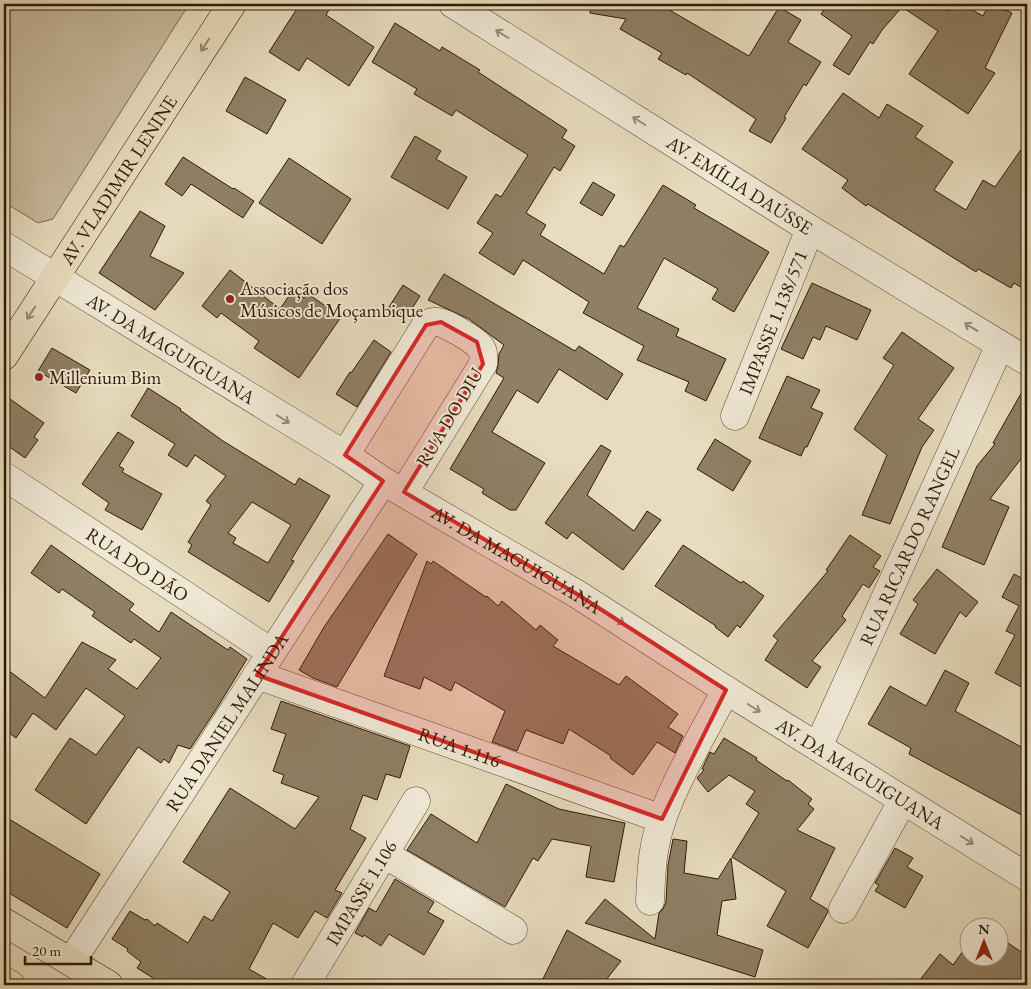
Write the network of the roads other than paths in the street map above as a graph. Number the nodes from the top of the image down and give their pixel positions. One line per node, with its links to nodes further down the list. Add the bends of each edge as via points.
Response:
1 (232, 4): 5 (main road, AV. VLADIMIR LENINE, one-way to 5)
2 (453, 4): 3 (street, AV. EMÍLIA DAÚSSE, one-way to 2)
3 (810, 228): 6 (street, AV. EMÍLIA DAÚSSE, one-way to 3); 9 (street, IMPASSE 1.138/571)
4 (4, 246): 5 (street, AV. DA MAGUIGUANA)
5 (54, 278): 7 (main road, AV. VLADIMIR LENINE, one-way to 7); 10 (street, AV. DA MAGUIGUANA, one-way to 10)
6 (1000, 345): 8 (street, AV. EMÍLIA DAÚSSE); 16 (street, RUA RICARDO RANGEL)
7 (4, 356)
8 (1027, 361)
9 (735, 416)
10 (345, 455): 12 (street, AV. DA MAGUIGUANA); 12 (street, RUA DO DIU, via 426,325 441,322 477,342 484,357 483,364)
11 (4, 476): 13 (street, RUA DO DÃO)
12 (393, 486): 13 (street, RUA DANIEL MALINDA); 15 (street, AV. DA MAGUIGUANA, one-way to 15, via 577,594)
13 (271, 652): 14 (street, RUA DANIEL MALINDA)
14 (257, 675): 19 (street, RUA 1.116); 26 (street, RUA DANIEL MALINDA)
15 (726, 690): 16 (street, AV. DA MAGUIGUANA, one-way to 16); 19 (street)
16 (818, 747): 17 (street, AV. DA MAGUIGUANA)
17 (903, 800): 21 (street, AV. DA MAGUIGUANA, one-way to 21); 23 (street)
18 (416, 802): 20 (street, IMPASSE 1.106)
19 (662, 819): 22 (street, via 654,851)
20 (384, 854): 25 (street); 30 (street, IMPASSE 1.106)
21 (1027, 877)
22 (650, 901)
23 (843, 909)
24 (4, 922): 26 (main road)
25 (513, 930)
26 (71, 962): 29 (main road)
27 (4, 981): 28 (main road)
28 (12, 985)
29 (109, 985)
30 (304, 985)

